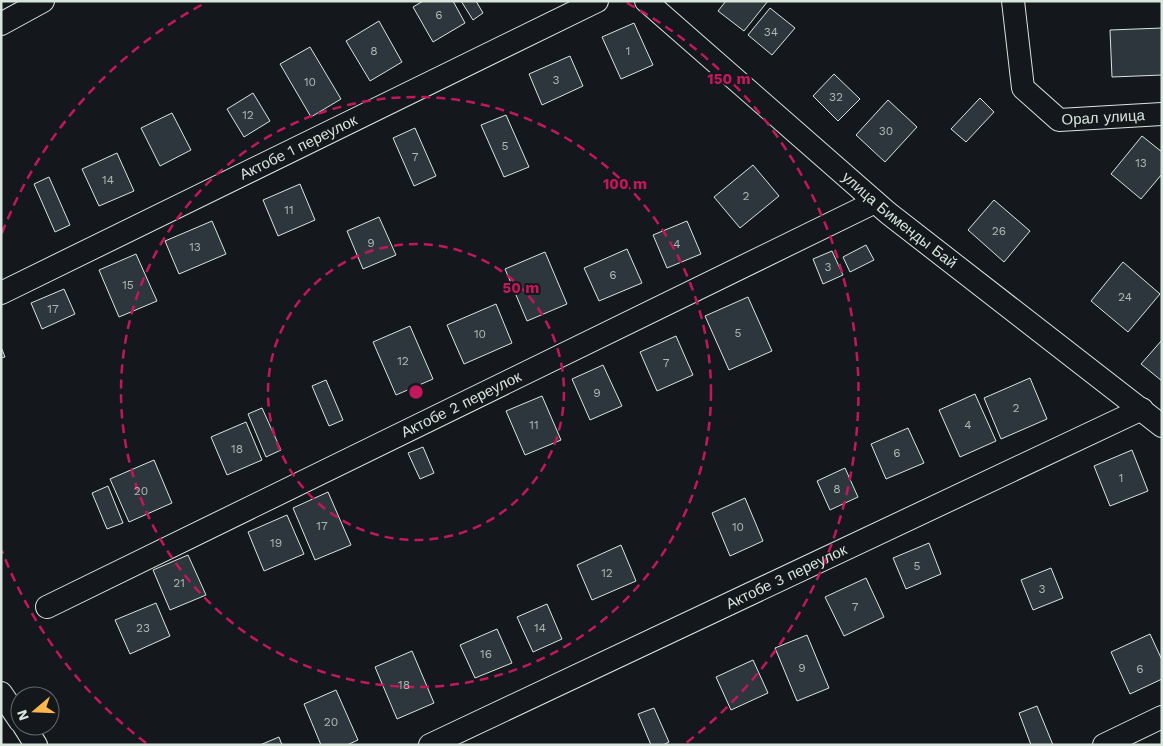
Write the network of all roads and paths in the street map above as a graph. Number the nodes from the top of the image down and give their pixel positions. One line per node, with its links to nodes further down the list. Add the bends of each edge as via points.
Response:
1 (43, 1): 5 (street)
2 (597, 1): 8 (street, Актобе 1 переулок)
3 (646, 1): 7 (street, улица Бименды Бай)
4 (1013, 1): 6 (street, Орал улица, via 1023,88 1059,120)
5 (1, 24)
6 (1162, 114)
7 (875, 202): 9 (street, улица Бименды Бай); 11 (street, Актобе 2 переулок)
8 (1, 293)
9 (1142, 409): 10 (street, улица Бименды Бай); 15 (street, Актобе 3 переулок)
10 (1162, 426)
11 (47, 608)
12 (1, 693): 13 (street)
13 (10, 706)
14 (1162, 718): 16 (street)
15 (430, 745)
16 (1104, 745)

